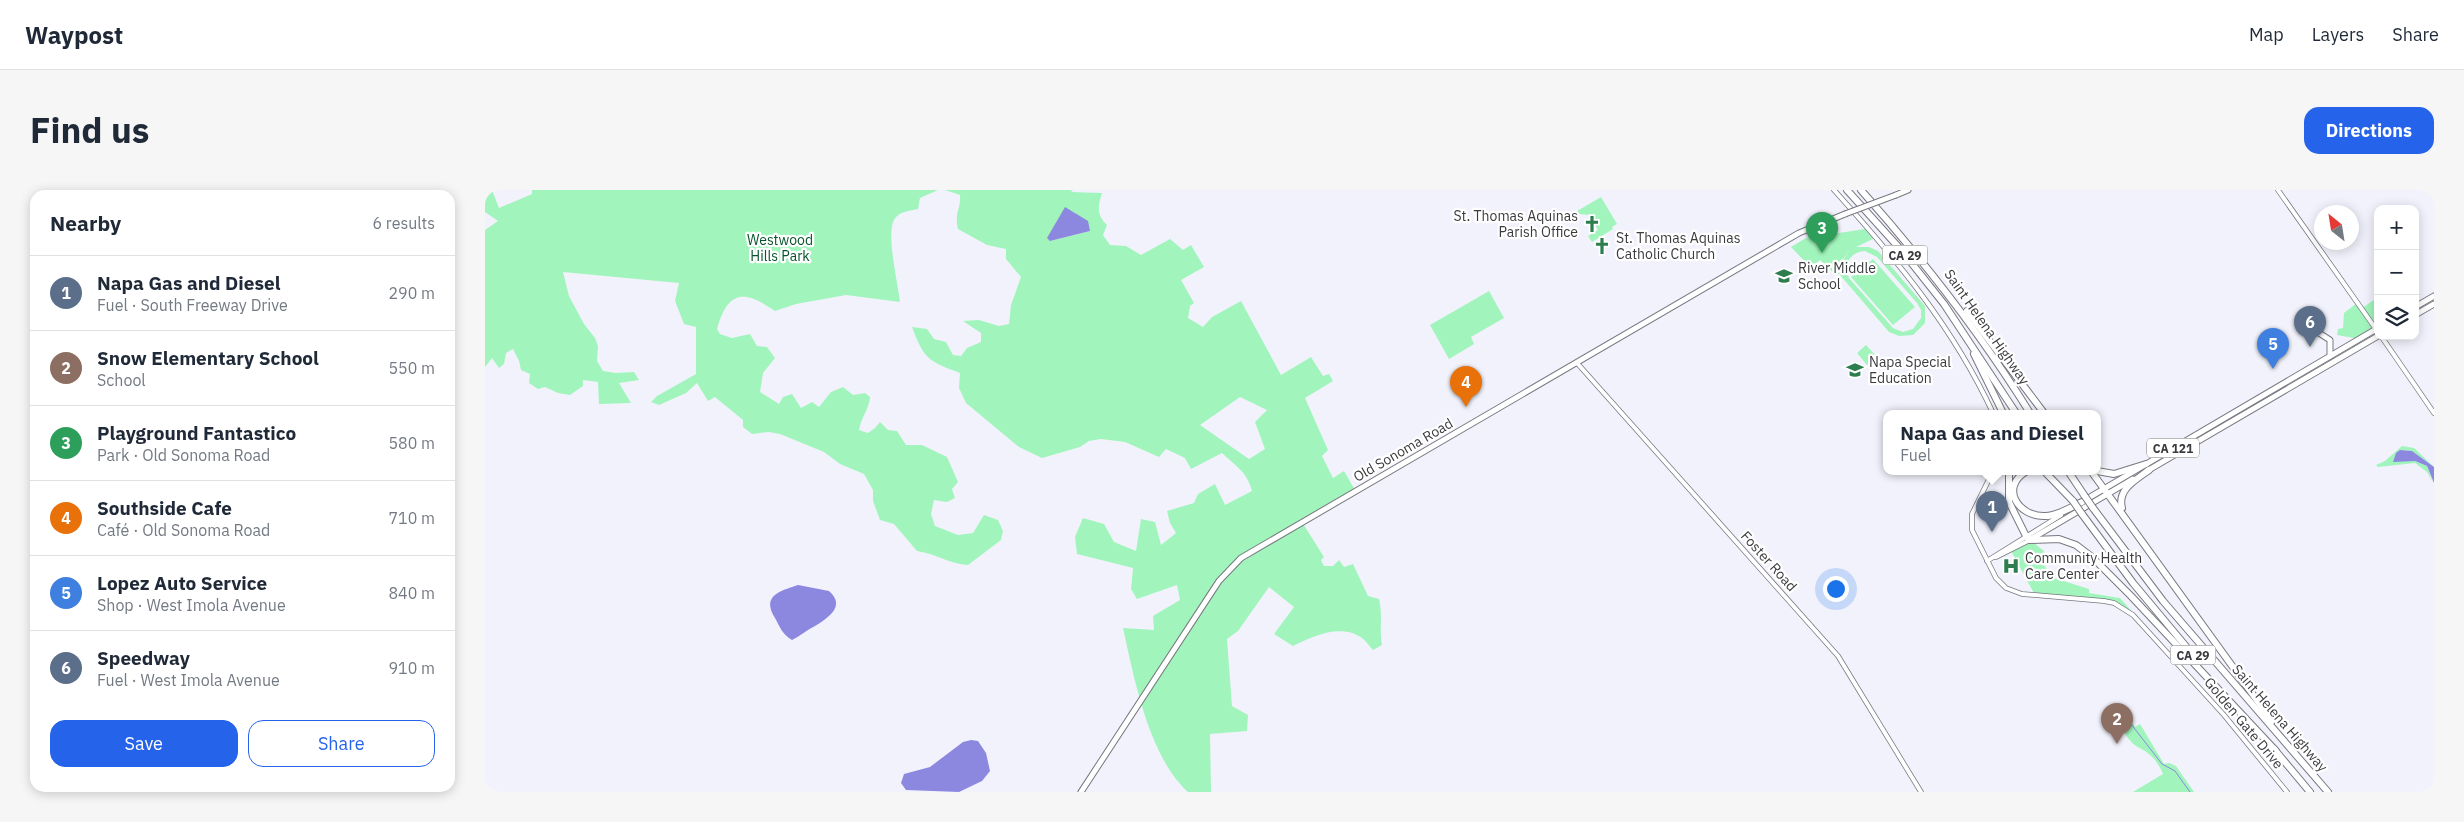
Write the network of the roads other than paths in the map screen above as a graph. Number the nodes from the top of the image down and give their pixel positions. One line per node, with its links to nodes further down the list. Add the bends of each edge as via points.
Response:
1 (1834, 190): 19 (street, via 1922,293 1961,352)
2 (1847, 190): 11 (highway, Saint Helena Highway / CA 29, via 1912,264)
3 (1861, 190): 6 (highway, Saint Helena Highway / CA 29)
4 (1908, 190): 18 (main road, Old Sonoma Road, bridge, via 1799,233)
5 (2278, 190): 12 (street)
6 (1941, 282): 22 (highway, Saint Helena Highway / CA 29); 23 (highway, via 1980,327)
7 (2434, 296): 9 (main road)
8 (2434, 304): 10 (main road)
9 (2419, 305)
10 (2419, 313)
11 (1958, 324): 20 (highway); 21 (highway, Saint Helena Highway / CA 29)
12 (2374, 326)
13 (2374, 332): 17 (main road, CA 121)
14 (2319, 333): 17 (main road, via 2330,340)
15 (2374, 339): 25 (main road, CA 121)
16 (2383, 340): 24 (street)
17 (2330, 356): 25 (main road, CA 121)
18 (1577, 363): 42 (main road, Old Sonoma Road, via 1241,558 1219,580); 43 (street, Foster Road, via 1838,656)
19 (1991, 410)
20 (2001, 410)
21 (2014, 410)
22 (2028, 410)
23 (2042, 410)
24 (2434, 413)
25 (2147, 467): 26 (highway, via 2114,474); 34 (main road, CA 121); 37 (highway, CA 121, via 2121,494)
26 (2101, 471)
27 (1991, 475): 39 (street, Golden Gate Drive, via 1975,505 1971,522 1974,539)
28 (2009, 475): 38 (highway, via 2009,502)
29 (2022, 475): 35 (highway, CA 121, via 2016,480 2013,492 2016,503 2025,512 2053,515)
30 (2048, 475): 36 (highway)
31 (2056, 475): 36 (highway, Saint Helena Highway / CA 29)
32 (2069, 475): 35 (highway, Saint Helena Highway / CA 29)
33 (2094, 475): 34 (highway)
34 (2107, 491): 35 (main road, CA 121); 37 (highway); 38 (main road)
35 (2083, 499): 38 (street); 40 (highway, Saint Helena Highway / CA 29, bridge, via 2163,601)
36 (2073, 501): 41 (highway, Saint Helena Highway / CA 29, bridge, via 2155,610)
37 (2125, 516): 40 (highway, CA 121)
38 (2028, 538): 39 (street); 41 (highway, via 2059,539 2076,545 2093,558)
39 (1987, 561): 44 (street, Golden Gate Drive, via 2001,584 2013,592 2104,601 2114,603 2133,615 2224,715)
40 (2292, 749): 46 (highway, Saint Helena Highway / CA 29)
41 (2275, 751): 45 (highway, Saint Helena Highway / CA 29)
42 (1081, 792)
43 (1921, 792)
44 (2287, 792)
45 (2310, 792)
46 (2328, 792)

